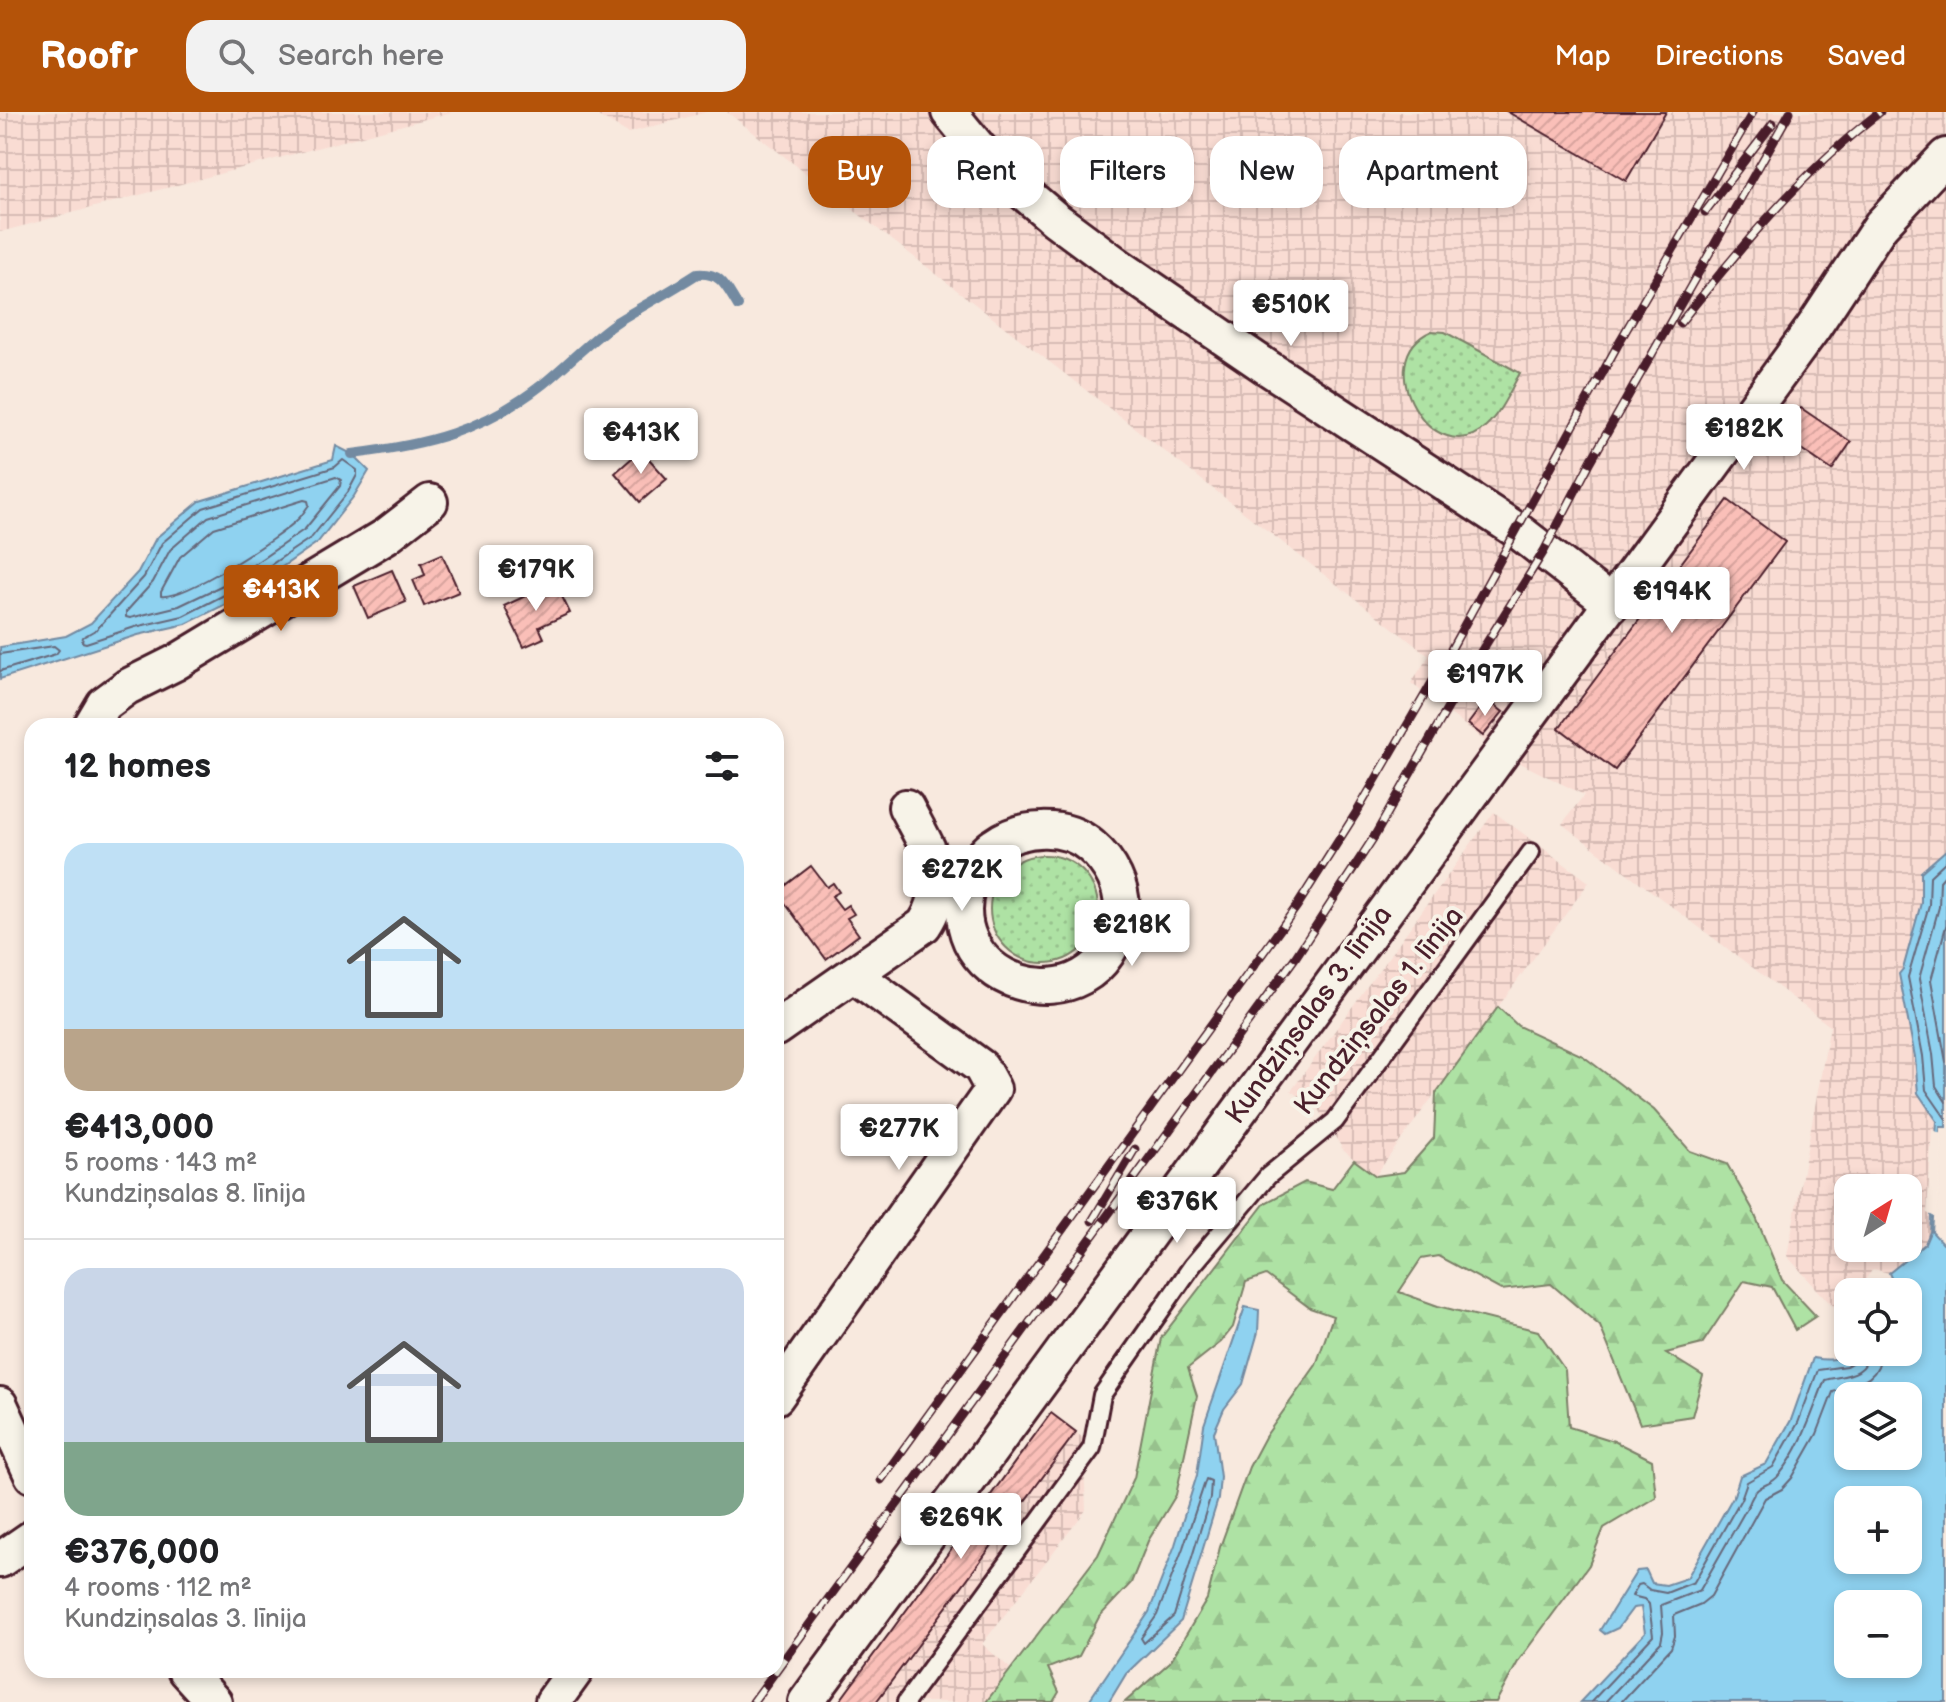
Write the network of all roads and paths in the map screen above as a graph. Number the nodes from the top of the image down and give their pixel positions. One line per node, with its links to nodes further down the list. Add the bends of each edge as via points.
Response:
1 (949, 112): 4 (street, via 995,168 1092,247 1518,531)
2 (1946, 156): 4 (street, Kundziņsalas 3. līnija, via 1881,225 1813,328)
3 (430, 502): 5 (street, via 386,536 127,687 104,704)
4 (1612, 604): 23 (street, Kundziņsalas 3. līnija)
5 (96, 718)
6 (906, 807): 8 (street)
7 (1531, 852): 24 (lane, Kundziņsalas 1. līnija, via 1335,1121 1268,1176 1192,1266 1102,1395 1092,1448)
8 (933, 858): 9 (street, via 947,867); 10 (street, via 939,887)
9 (976, 865): 11 (street, via 964,900); 11 (street, via 993,846 1016,834 1041,829 1066,833 1089,844 1107,862 1122,910 1105,957 1063,985 1013,982 975,949)
10 (924, 925): 11 (street, via 941,919); 12 (street)
11 (965, 925)
12 (854, 975): 13 (street); 14 (street, via 981,1067 993,1089)
13 (784, 1023)
14 (784, 1386)
15 (0, 1405): 16 (street)
16 (24, 1458)
17 (24, 1544): 18 (street)
18 (0, 1560)
19 (192, 1678): 21 (street)
20 (570, 1678): 22 (street)
21 (214, 1702)
22 (553, 1702)
23 (806, 1702)
24 (906, 1702)

